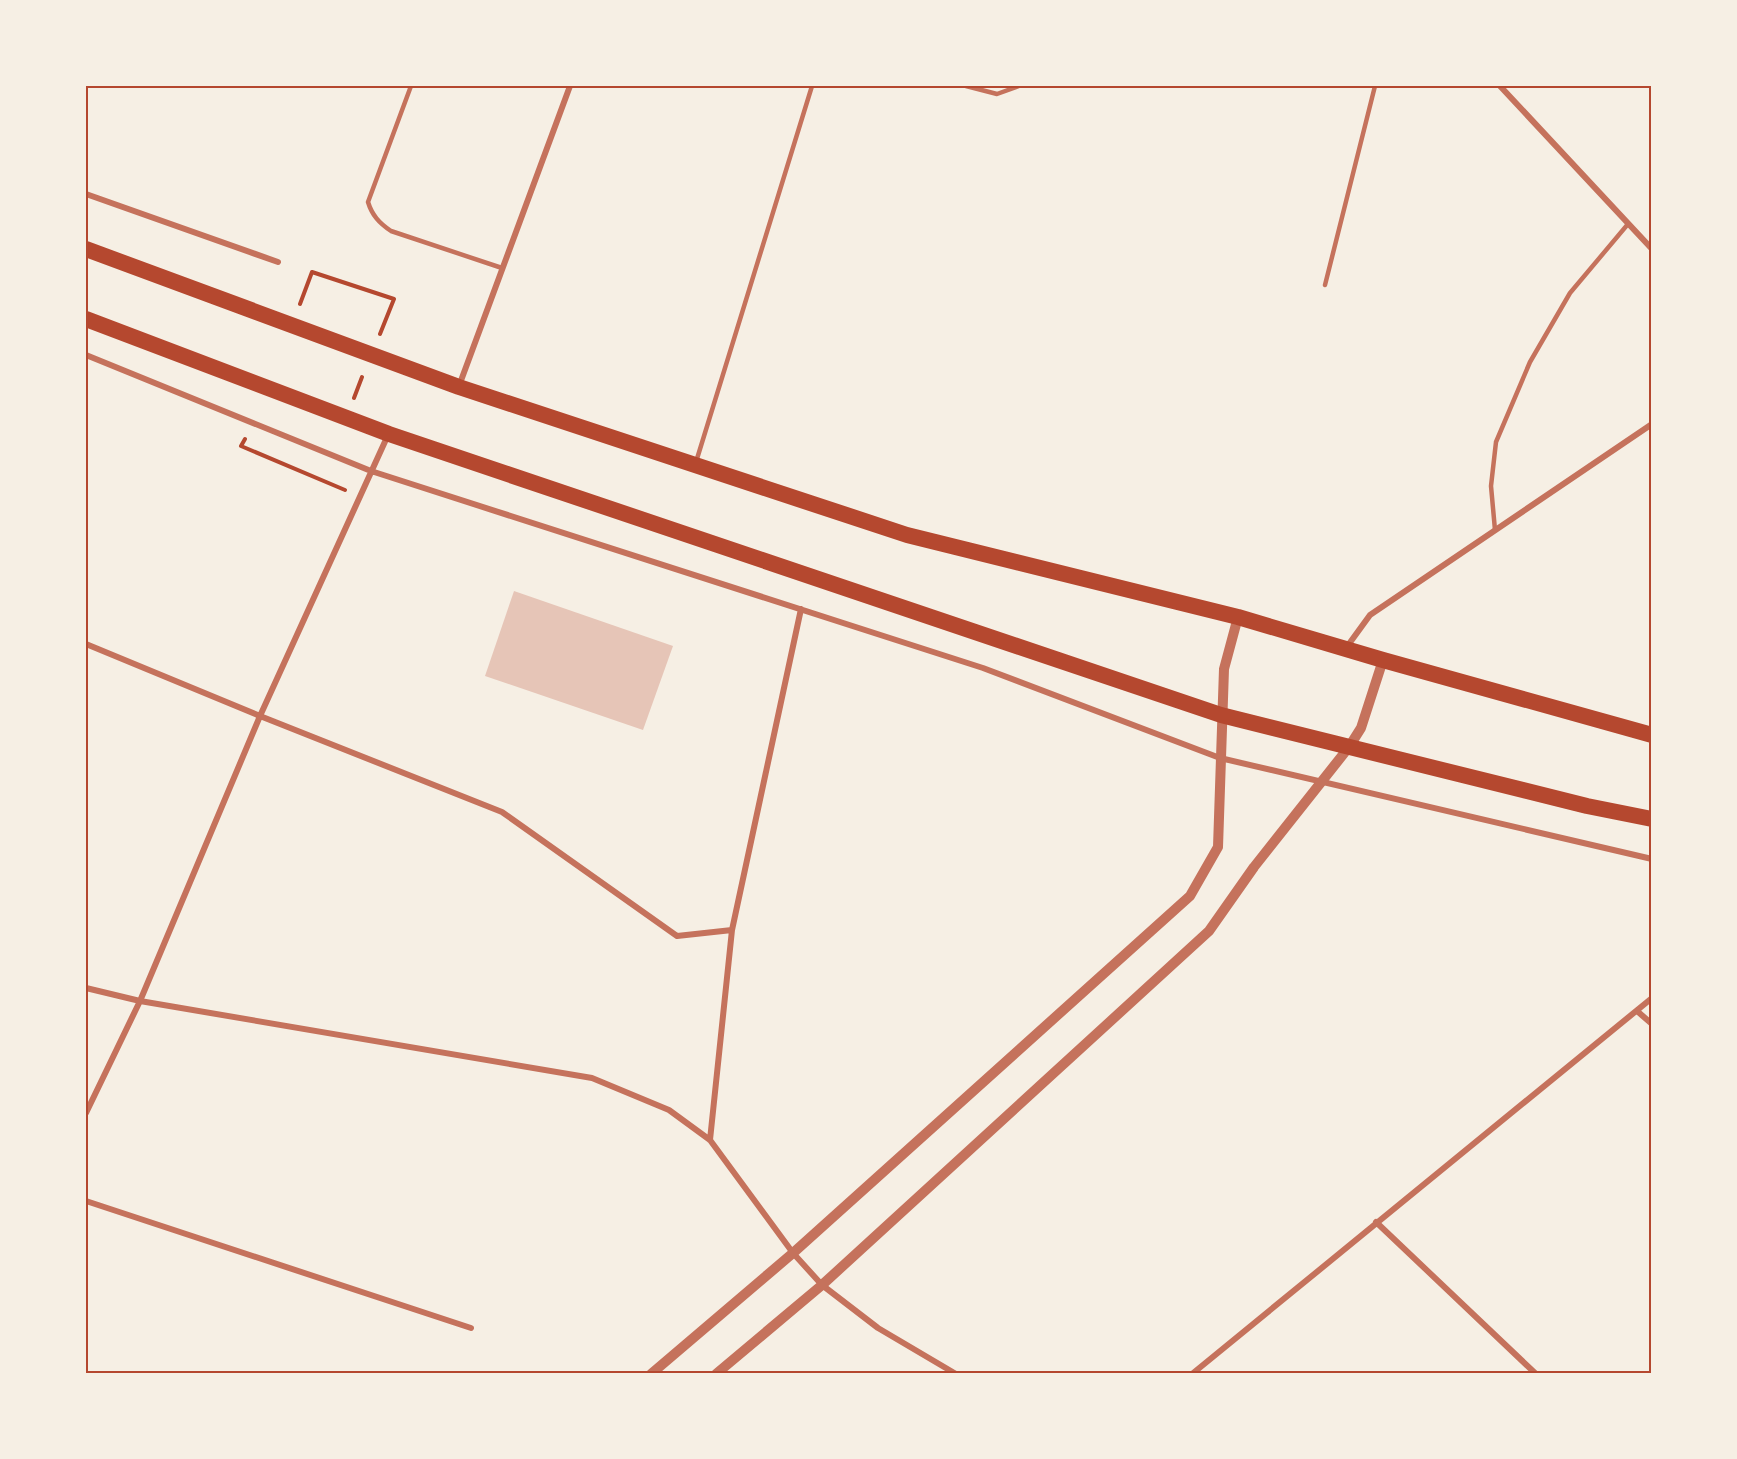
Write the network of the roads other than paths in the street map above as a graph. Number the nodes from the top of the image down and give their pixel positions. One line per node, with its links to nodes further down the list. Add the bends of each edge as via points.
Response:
1 (411, 86): 13 (lane, via 368,202 370,209 381,225 391,231)
2 (570, 86): 13 (street)
3 (812, 86): 20 (lane)
4 (966, 86): 5 (lane, via 997,94)
5 (1019, 86)
6 (1375, 86): 14 (lane)
7 (1500, 86): 9 (street)
8 (86, 194): 12 (street)
9 (1628, 224): 11 (street); 22 (lane, via 1570,293 1530,362 1496,442 1491,486)
10 (86, 249): 17 (highway)
11 (1652, 249)
12 (278, 262)
13 (502, 268): 17 (street)
14 (1325, 285)
15 (86, 319): 19 (highway)
16 (86, 355): 21 (street)
17 (459, 387): 20 (highway)
18 (1652, 424): 22 (street)
19 (388, 434): 21 (street); 28 (highway)
20 (695, 464): 24 (highway, via 907,535)
21 (371, 471): 23 (street); 29 (street)
22 (1495, 530): 26 (street, via 1370,615)
23 (801, 609): 32 (street, via 983,668); 36 (street)
24 (1238, 617): 26 (highway); 28 (street, via 1224,669)
25 (86, 644): 29 (street)
26 (1346, 648): 27 (highway)
27 (1383, 660): 30 (highway); 31 (street, via 1365,718)
28 (1221, 715): 31 (highway); 32 (street)
29 (260, 716): 36 (street, via 502,812 677,936); 39 (street)
30 (1652, 735)
31 (1350, 747): 33 (street); 34 (highway)
32 (1220, 758): 33 (street); 46 (street, via 1218,848 1190,896)
33 (1322, 782): 35 (street); 47 (street, via 1254,867 1209,932)
34 (1652, 819)
35 (1652, 859)
36 (732, 930): 43 (street)
37 (86, 988): 39 (street)
38 (1652, 998): 40 (street)
39 (140, 1001): 42 (street); 43 (street, via 592,1078 669,1110)
40 (1637, 1011): 41 (street); 45 (street)
41 (1652, 1024)
42 (86, 1113)
43 (710, 1140): 46 (street)
44 (86, 1201): 48 (street)
45 (1376, 1222): 52 (street); 53 (street)
46 (793, 1253): 47 (street); 49 (street)
47 (822, 1285): 50 (street); 51 (street, via 878,1328)
48 (471, 1328)
49 (651, 1374)
50 (716, 1374)
51 (956, 1374)
52 (1192, 1374)
53 (1536, 1374)

